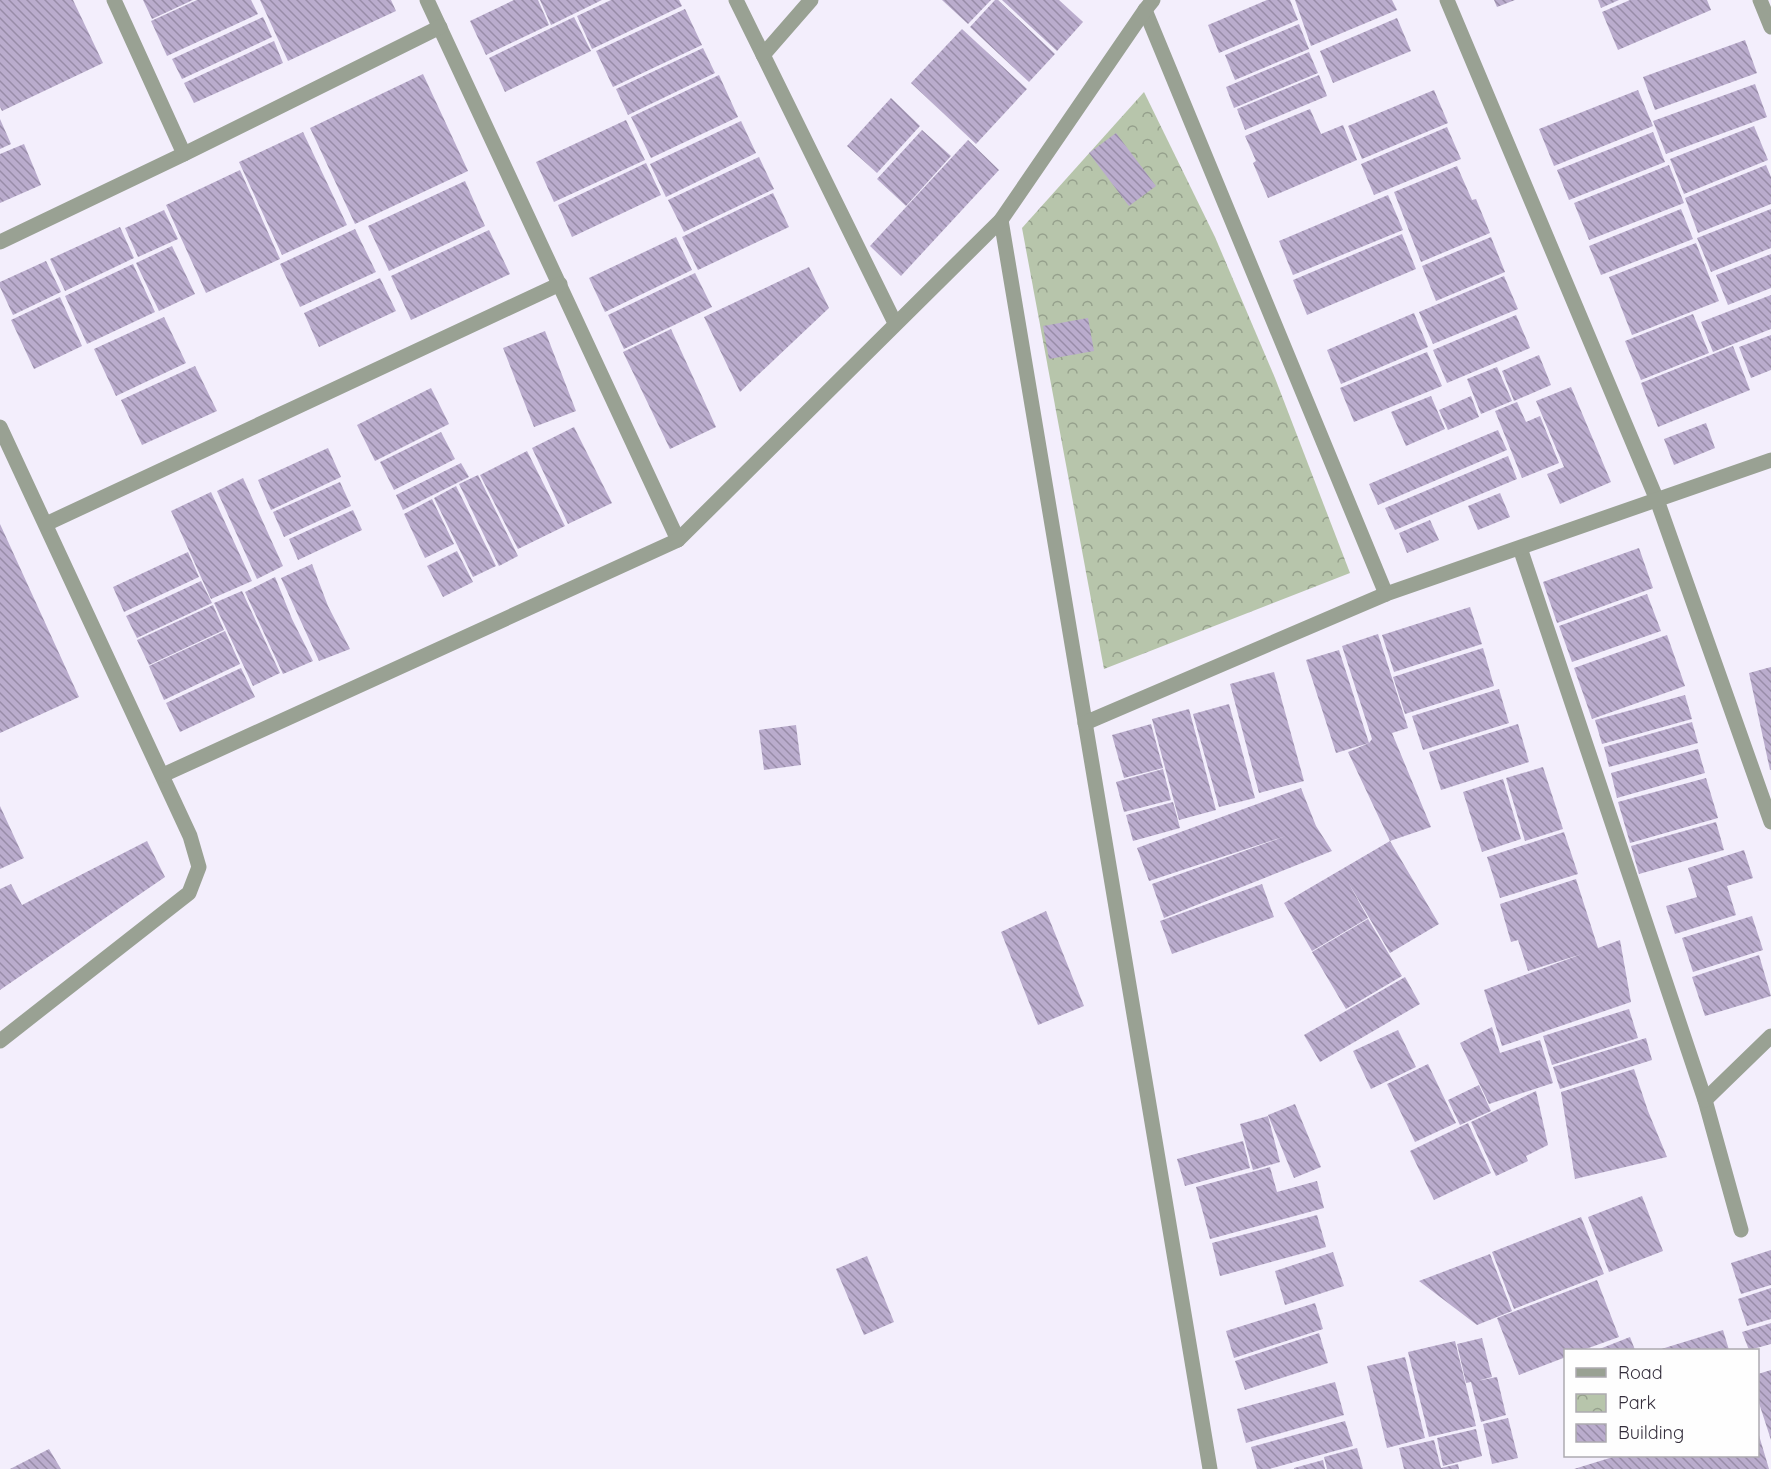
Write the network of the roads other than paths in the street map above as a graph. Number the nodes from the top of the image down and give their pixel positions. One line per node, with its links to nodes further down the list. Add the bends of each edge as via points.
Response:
1 (114, 0): 11 (street)
2 (427, 0): 8 (street)
3 (736, 0): 10 (street)
4 (811, 0): 10 (street)
5 (1447, 0): 18 (street)
6 (1760, 0): 9 (street)
7 (1149, 5): 12 (street); 22 (street)
8 (440, 27): 11 (street); 14 (street)
9 (1771, 27)
10 (763, 55): 15 (street)
11 (184, 154): 13 (street)
12 (1001, 220): 15 (street); 23 (street)
13 (0, 242)
14 (560, 284): 19 (street); 20 (street)
15 (895, 323): 20 (street)
16 (0, 426): 19 (street)
17 (1771, 460): 18 (street)
18 (1657, 500): 21 (street); 25 (street)
19 (46, 524): 24 (street)
20 (678, 540): 24 (street)
21 (1520, 548): 22 (street); 28 (street)
22 (1386, 594): 23 (street)
23 (1085, 723): 30 (street)
24 (163, 775): 27 (street, via 199,867 189,892)
25 (1771, 822)
26 (1771, 1036): 28 (street)
27 (0, 1041)
28 (1705, 1100): 29 (street)
29 (1741, 1230)
30 (1210, 1469)

